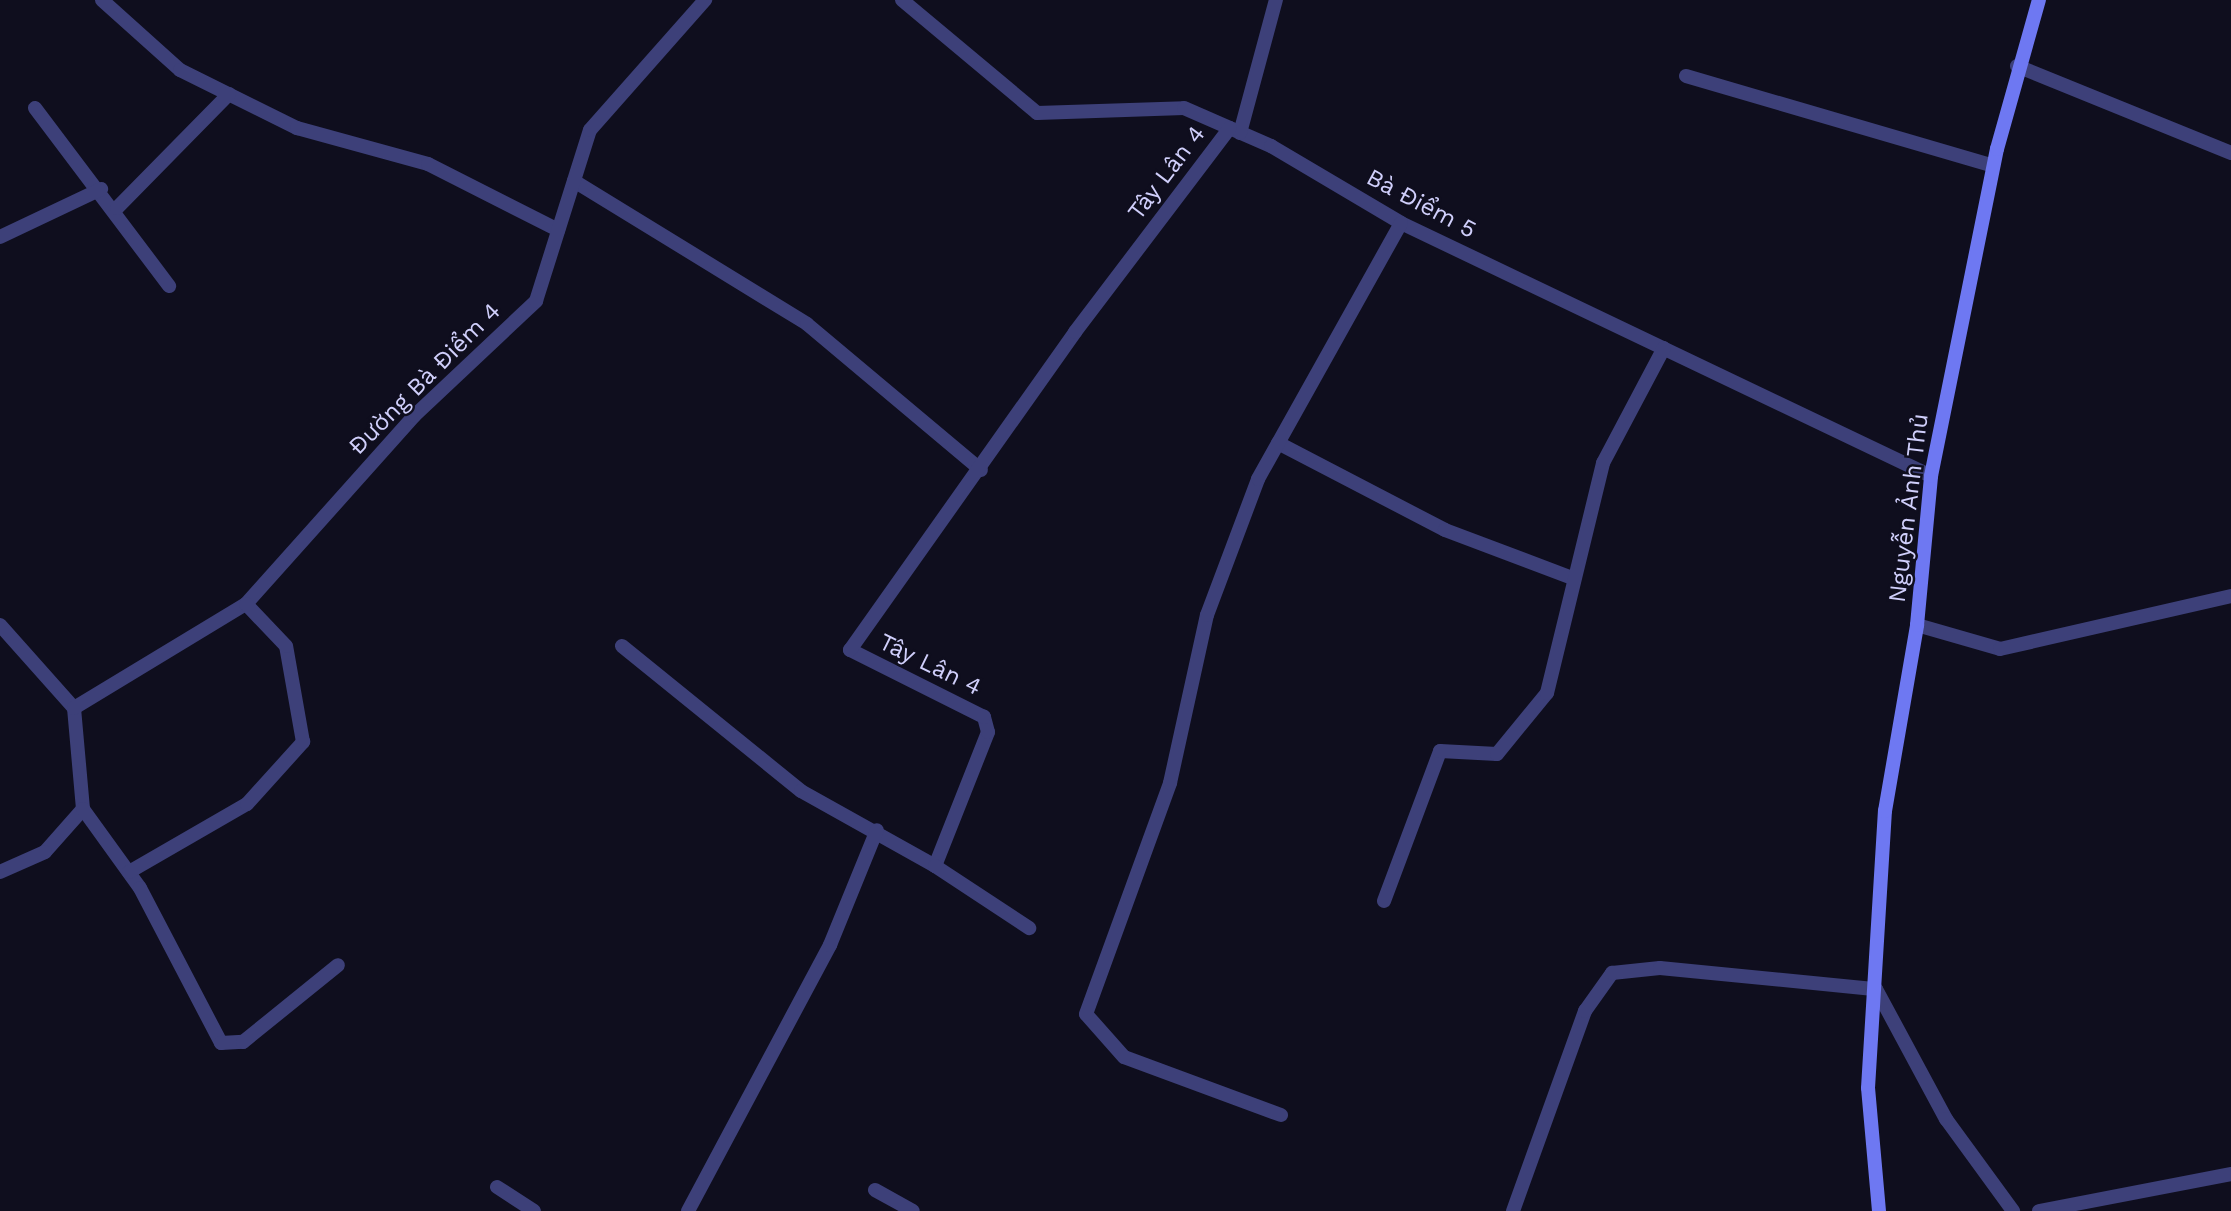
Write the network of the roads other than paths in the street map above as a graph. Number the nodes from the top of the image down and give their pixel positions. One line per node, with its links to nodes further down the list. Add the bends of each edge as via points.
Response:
1 (102, 0): 8 (street, via 180,70)
2 (705, 0): 13 (street, Đường Bà Điểm 4, via 590,130)
3 (902, 0): 10 (street, Bà Điểm 5, via 1038,113 1184,108)
4 (1276, 0): 10 (street)
5 (2039, 0): 6 (main road, Nguyễn Ảnh Thủ)
6 (2017, 66): 11 (street); 12 (main road, Nguyễn Ảnh Thủ)
7 (1686, 76): 12 (street)
8 (229, 94): 15 (street); 17 (street, via 297,128 428,164)
9 (35, 108): 14 (street)
10 (1235, 130): 16 (street, Bà Điểm 5); 22 (street, Tây Lân 4, via 1075,332)
11 (2231, 153)
12 (1993, 166): 23 (main road, Nguyễn Ảnh Thủ)
13 (574, 181): 17 (street, Đường Bà Điểm 4); 22 (street, via 807,324)
14 (101, 189): 15 (street); 18 (street)
15 (117, 208): 19 (street)
16 (1401, 223): 20 (street, Bà Điểm 5); 21 (street)
17 (558, 230): 26 (street, Đường Bà Điểm 4, via 536,301 414,416)
18 (0, 237)
19 (169, 286)
20 (1664, 348): 23 (street, Bà Điểm 5); 24 (street, via 1603,463)
21 (1278, 443): 24 (street, via 1446,530); 40 (street, via 1258,479 1207,615 1170,783 1086,1014 1124,1057)
22 (981, 470): 33 (street, Tây Lân 4, via 850,650 984,717 988,732)
23 (1931, 476): 28 (main road, Nguyễn Ảnh Thủ)
24 (1572, 578): 36 (street, via 1547,693 1496,754 1440,751)
25 (2231, 596): 28 (street, via 2000,649)
26 (246, 604): 30 (street, Đường Bà Điểm 4); 35 (street, via 286,646 303,741 247,804)
27 (0, 625): 30 (street)
28 (1917, 625): 39 (main road, Nguyễn Ảnh Thủ, via 1885,811)
29 (622, 646): 32 (street, via 801,791)
30 (74, 708): 31 (street)
31 (83, 809): 34 (street, via 46,852); 35 (street)
32 (877, 830): 33 (street); 45 (street, via 830,945)
33 (935, 866): 37 (street)
34 (0, 872)
35 (129, 872): 38 (street, via 213,1032 227,1046 243,1042)
36 (1384, 901)
37 (1030, 928)
38 (338, 965)
39 (1876, 989): 47 (street, via 1660,968 1612,972 1586,1011); 48 (main road, Nguyễn Ảnh Thủ, via 1868,1088); 49 (street, via 1946,1119)
40 (1281, 1115)
41 (2231, 1174): 50 (street)
42 (497, 1187): 44 (street)
43 (874, 1190): 46 (street)
44 (534, 1211)
45 (688, 1211)
46 (913, 1211)
47 (1513, 1211)
48 (1879, 1211)
49 (2014, 1211)
50 (2039, 1211)

